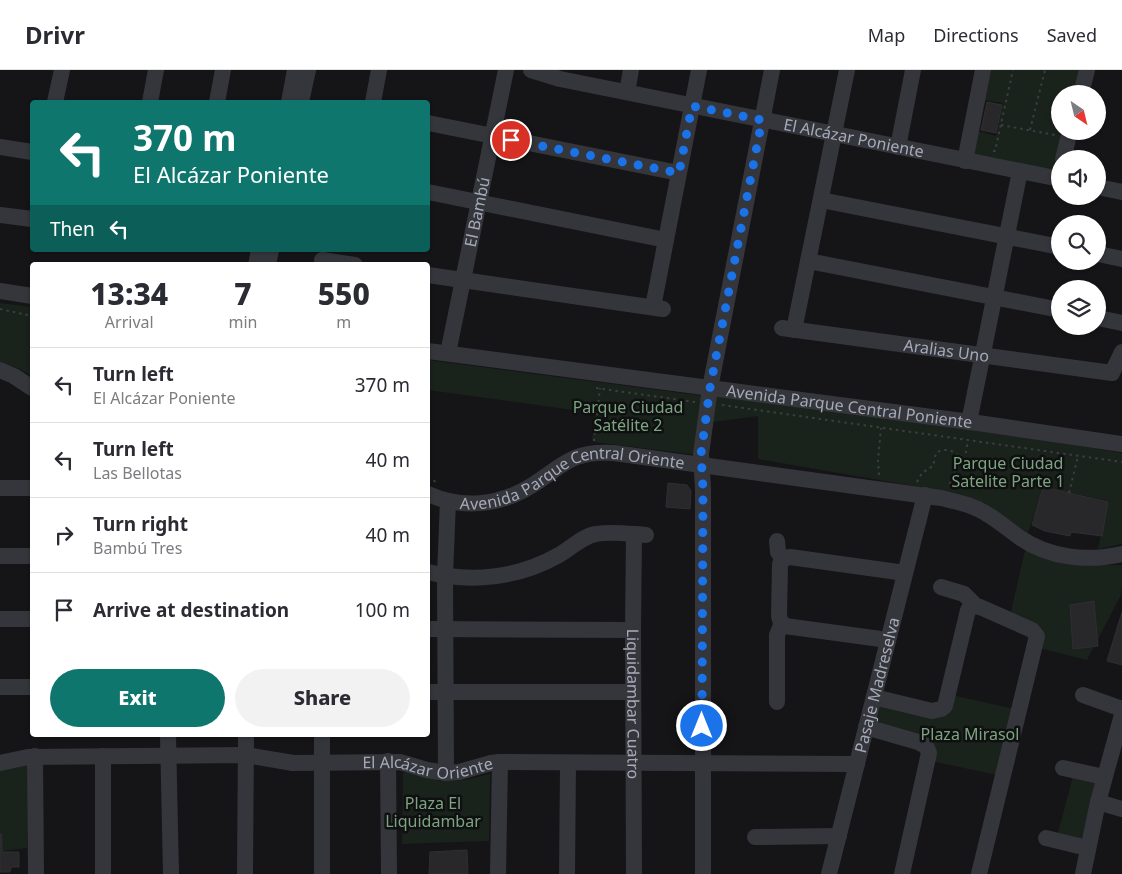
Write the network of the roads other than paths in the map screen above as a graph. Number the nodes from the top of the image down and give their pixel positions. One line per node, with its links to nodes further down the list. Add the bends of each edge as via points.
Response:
1 (62, 70): 19 (street)
2 (156, 70): 20 (street)
3 (223, 70): 21 (street)
4 (295, 70): 22 (street)
5 (308, 70): 23 (street)
6 (379, 70): 24 (street)
7 (506, 70): 29 (street, El Bambú)
8 (531, 70): 16 (street, El Alcázar Poniente)
9 (631, 70): 18 (street)
10 (699, 70): 25 (street)
11 (772, 70): 26 (street)
12 (847, 70): 28 (street)
13 (913, 70): 31 (street)
14 (983, 70): 33 (street)
15 (1087, 70): 17 (street)
16 (561, 74): 18 (street, El Alcázar Poniente)
17 (1083, 85)
18 (627, 92): 25 (street, El Alcázar Poniente)
19 (55, 100)
20 (150, 100)
21 (217, 100)
22 (289, 100)
23 (301, 100)
24 (373, 100)
25 (692, 106): 26 (street, El Alcázar Poniente); 35 (street)
26 (762, 120): 28 (street, El Alcázar Poniente); 66 (street)
27 (430, 123): 29 (street)
28 (834, 134): 31 (street, El Alcázar Poniente); 40 (street)
29 (492, 136): 35 (street); 41 (street, El Bambú)
30 (0, 147): 32 (street)
31 (898, 147): 33 (street, El Alcázar Poniente)
32 (30, 152)
33 (965, 160): 34 (street, El Alcázar Poniente)
34 (1020, 171): 36 (street, El Alcázar Poniente); 44 (street)
35 (679, 173): 45 (street)
36 (1051, 175)
37 (1106, 189): 39 (street)
38 (430, 192): 41 (street)
39 (1122, 192)
40 (821, 200): 44 (street); 51 (street)
41 (479, 202): 45 (street); 53 (street, El Bambú)
42 (0, 215): 43 (street)
43 (30, 219)
44 (1007, 236): 46 (street); 56 (street)
45 (666, 240): 53 (street, via 658,308)
46 (1051, 245)
47 (1106, 256): 49 (street)
48 (346, 259): 50 (street)
49 (1122, 259)
50 (322, 260)
51 (808, 261): 56 (street); 63 (street, Aralias Uno, via 788,329)
52 (430, 275): 53 (street)
53 (463, 280): 62 (street, El Bambú)
54 (0, 291): 55 (street)
55 (30, 296)
56 (995, 297): 57 (street); 63 (street)
57 (1051, 308)
58 (1106, 320): 59 (street)
59 (1122, 323)
60 (430, 350): 62 (street, Avenida Parque Central Poniente)
61 (1122, 352): 63 (street, Aralias Uno, via 1112,373)
62 (448, 353): 66 (street, Avenida Parque Central Poniente)
63 (983, 355): 67 (street)
64 (0, 370): 65 (street)
65 (30, 387)
66 (710, 388): 67 (street, Avenida Parque Central Poniente); 69 (street)
67 (970, 422): 68 (street, Avenida Parque Central Poniente)
68 (1122, 444)
69 (702, 466): 72 (street, Avenida Parque Central Oriente); 74 (street, Avenida Parque Central Oriente, via 597,453 564,462 532,486 508,497 477,504); 116 (street)
70 (0, 488): 71 (street)
71 (30, 488)
72 (921, 490): 76 (street, Avenida Parque Central Oriente, via 977,508 1045,551 1080,558); 81 (street, Pasaje Madreselva)
73 (430, 495): 74 (street, Avenida Parque Central Oriente)
74 (448, 501): 82 (street)
75 (777, 540): 79 (street, via 778,552)
76 (1122, 554)
77 (0, 556): 78 (street)
78 (30, 556)
79 (783, 558): 81 (street); 87 (street, via 780,564 779,616)
80 (430, 572): 82 (street)
81 (905, 573): 91 (street, Pasaje Madreselva)
82 (445, 576): 89 (street); 90 (street, Liquidambar Cuatro, via 513,574 548,562 596,534 640,534)
83 (941, 587): 84 (street, via 964,594)
84 (975, 605): 98 (street, via 968,610 947,702 941,710 932,711); 139 (street, via 1032,630 1037,636)
85 (0, 619): 86 (street)
86 (30, 619)
87 (782, 623): 91 (street, via 789,627); 99 (street, via 778,635)
88 (430, 629): 89 (street)
89 (446, 630): 90 (street); 95 (street)
90 (633, 630): 96 (street, Liquidambar Cuatro)
91 (888, 640): 98 (street, Pasaje Madreselva)
92 (0, 687): 93 (street)
93 (30, 687)
94 (430, 692): 95 (street)
95 (445, 692): 96 (street); 119 (street)
96 (633, 692): 115 (street, Liquidambar Cuatro)
97 (1083, 695): 100 (street)
98 (874, 697): 102 (street, Pasaje Madreselva)
99 (778, 702)
100 (1122, 709)
101 (1122, 715): 120 (street)
102 (866, 727): 117 (street, Pasaje Madreselva); 138 (street, via 918,742 926,746 929,753)
103 (168, 737): 109 (street)
104 (246, 737): 108 (street)
105 (322, 737): 111 (street)
106 (35, 756): 107 (street, El Alcázar Oriente); 114 (street, El Alcázar Oriente); 127 (street)
107 (102, 756): 109 (street, El Alcázar Oriente); 128 (street)
108 (246, 756): 109 (street, El Alcázar Oriente); 111 (street, El Alcázar Oriente, via 284,762); 130 (street)
109 (168, 757): 129 (street)
110 (388, 761): 111 (street, El Alcázar Oriente); 119 (street, El Alcázar Oriente); 132 (street)
111 (322, 762): 131 (street)
112 (500, 762): 113 (street, El Alcázar Oriente); 119 (street, El Alcázar Oriente); 133 (street)
113 (568, 762): 115 (street, El Alcázar Oriente); 134 (street)
114 (0, 763)
115 (633, 763): 116 (street, El Alcázar Oriente); 135 (street, Liquidambar Cuatro)
116 (702, 763): 117 (street, El Alcázar Oriente); 136 (street)
117 (857, 764): 123 (street, Pasaje Madreselva)
118 (1063, 768): 120 (street)
119 (446, 773)
120 (1104, 777): 121 (street)
121 (1098, 802): 122 (street); 126 (street)
122 (1122, 809)
123 (839, 836): 124 (street); 137 (street, Pasaje Madreselva)
124 (755, 837)
125 (1046, 838): 126 (street)
126 (1087, 848): 140 (street)
127 (36, 874)
128 (103, 874)
129 (171, 874)
130 (245, 874)
131 (322, 874)
132 (389, 874)
133 (498, 874)
134 (567, 874)
135 (634, 874)
136 (702, 874)
137 (829, 874)
138 (902, 874)
139 (979, 874)
140 (1083, 874)

